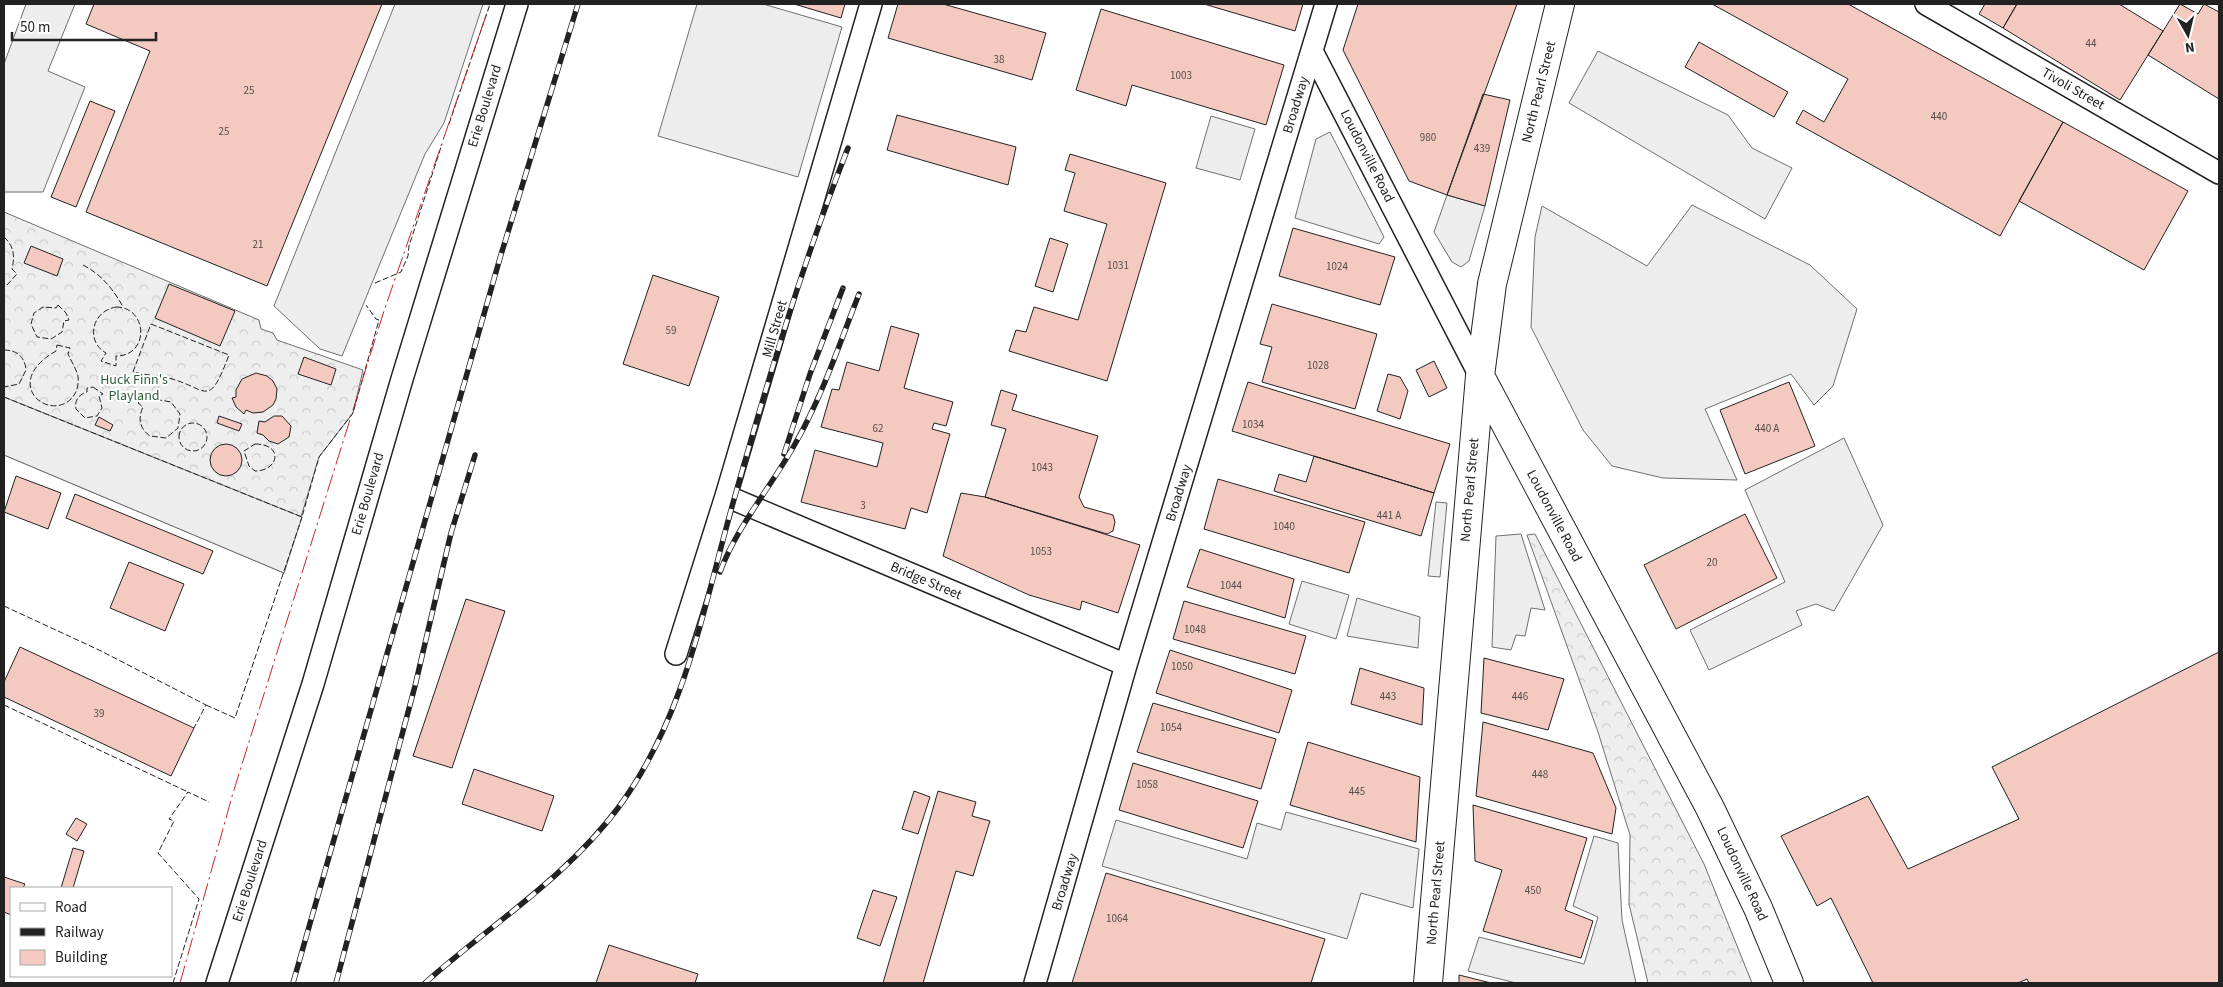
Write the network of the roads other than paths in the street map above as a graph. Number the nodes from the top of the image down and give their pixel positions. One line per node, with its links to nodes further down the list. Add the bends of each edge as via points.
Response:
1 (517, 4): 12 (street, Erie Boulevard, via 402,378 313,684)
2 (871, 4): 9 (street, Mill Street)
3 (1326, 4): 6 (street, Broadway)
4 (1560, 4): 8 (main road, North Pearl Street, via 1492,284)
5 (1926, 4): 7 (street, Tivoli Street)
6 (1312, 51): 8 (street, Loudonville Road); 11 (street, Broadway)
7 (2219, 173)
8 (1480, 376): 14 (main road, North Pearl Street); 15 (main road, Loudonville Road, via 1710,808)
9 (726, 496): 10 (street, Mill Street); 11 (street, Bridge Street)
10 (676, 654)
11 (1126, 665): 13 (street, Broadway)
12 (217, 983)
13 (1035, 983)
14 (1428, 983)
15 (1790, 983)

